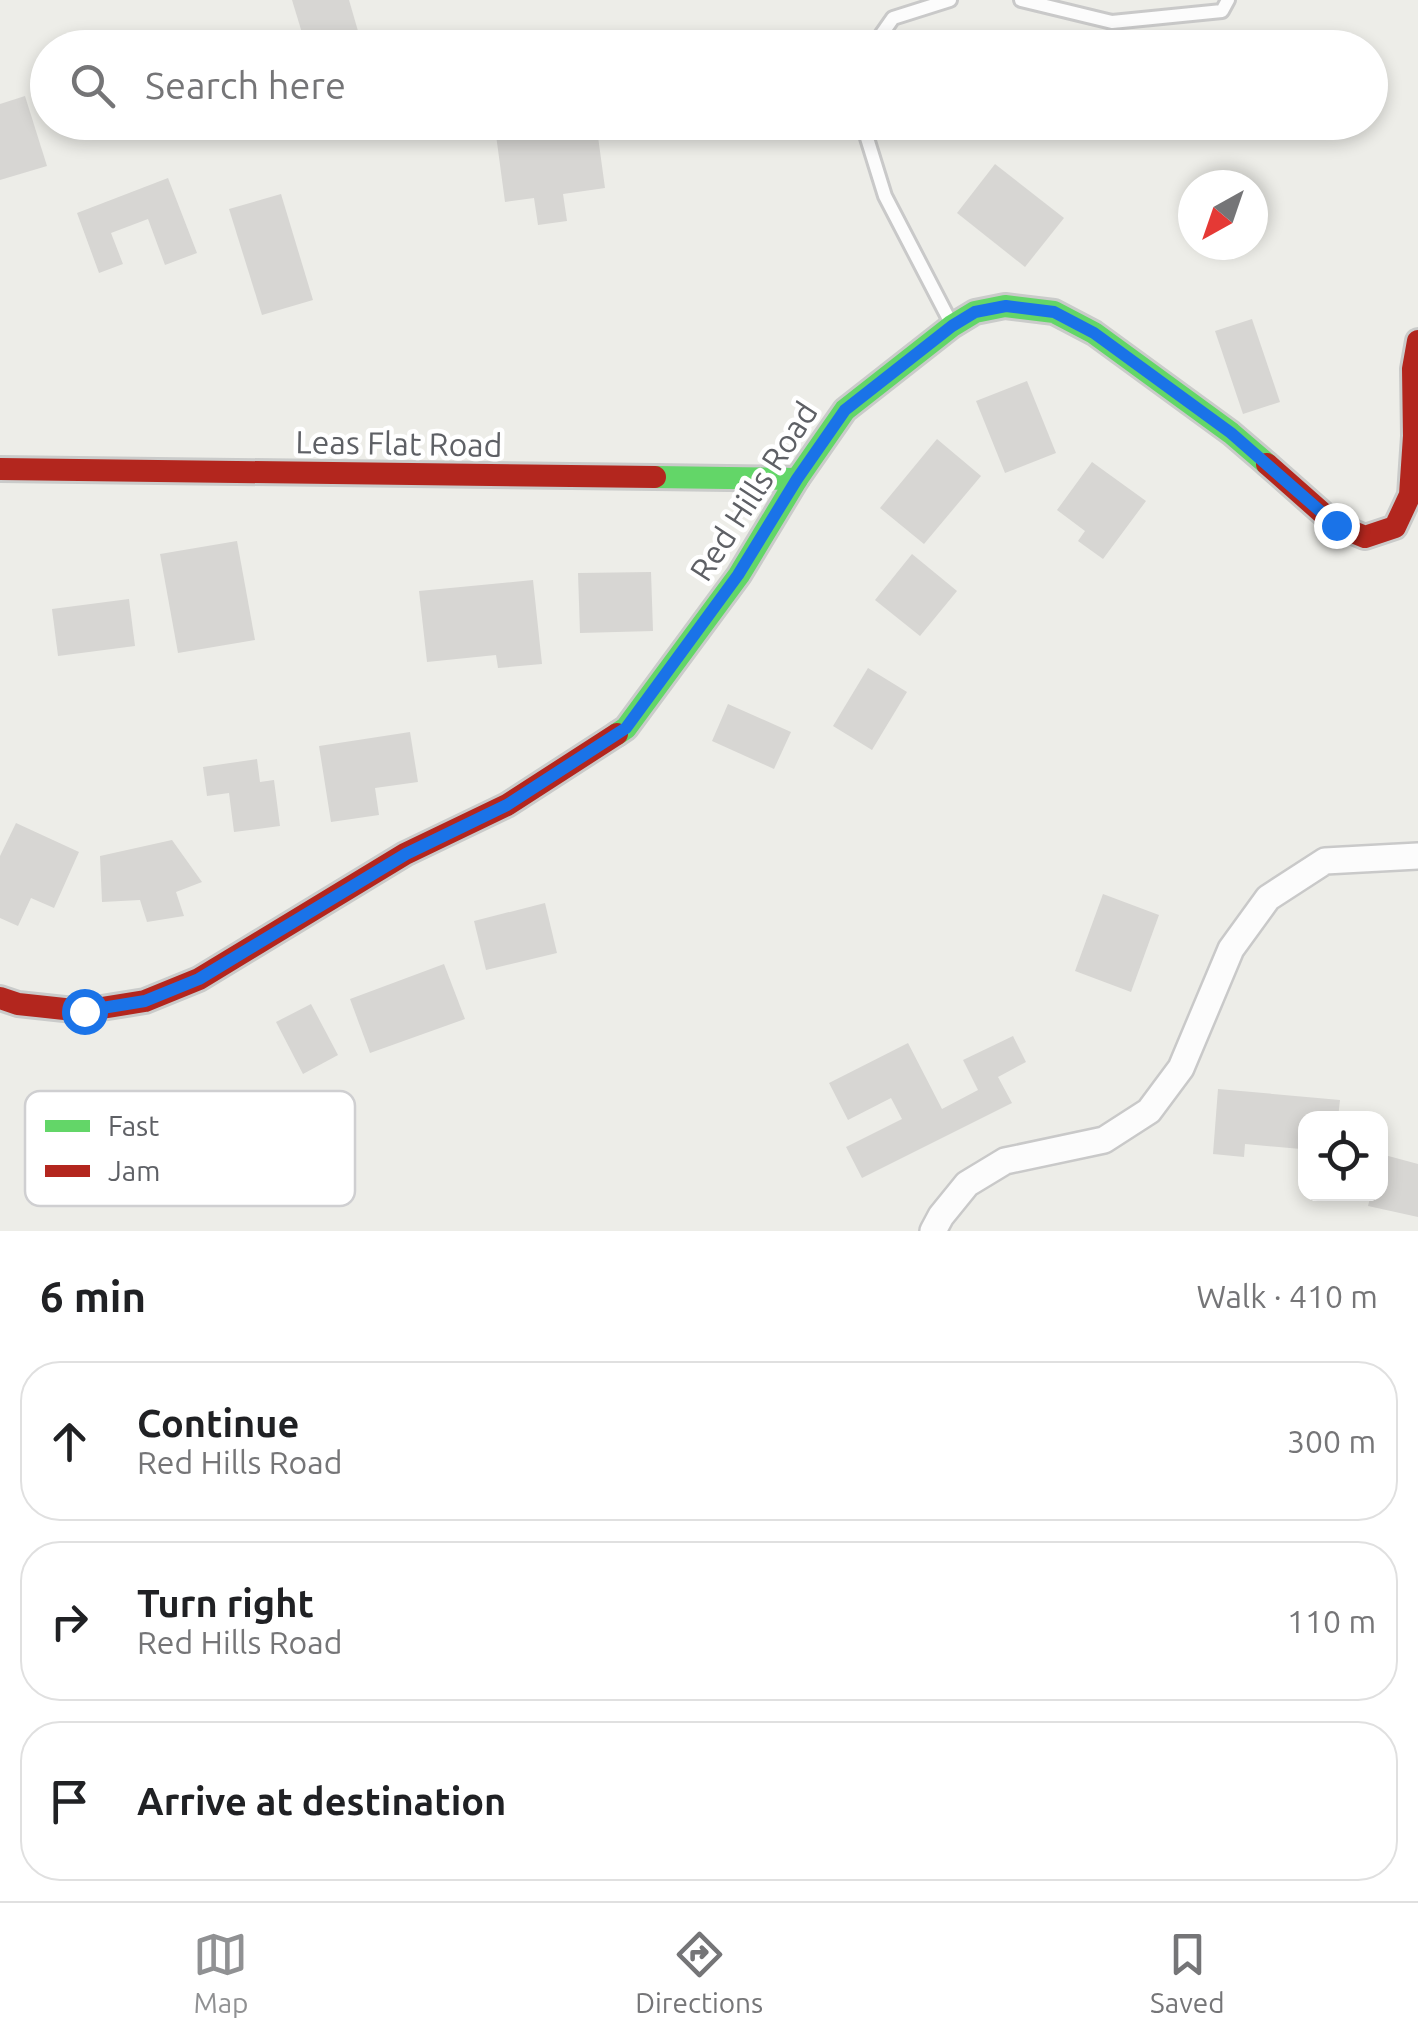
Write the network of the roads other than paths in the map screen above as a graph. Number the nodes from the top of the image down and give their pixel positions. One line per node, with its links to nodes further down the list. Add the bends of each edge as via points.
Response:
1 (950, 0): 4 (lane, via 894,18)
2 (1020, 0): 3 (lane, via 1112,22 1222,11)
3 (1228, 0)
4 (885, 30)
5 (868, 140): 6 (lane, via 885,196)
6 (952, 326): 7 (main road, Red Hills Road, via 975,312 1006,306 1054,312 1094,333 1231,433 1336,525 1365,537 1395,527 1410,495); 9 (main road, Red Hills Road, via 845,410)
7 (1418, 341)
8 (0, 469): 9 (main road, Leas Flat Road)
9 (797, 479): 11 (main road, Red Hills Road, via 738,575 626,728 507,805 406,854 199,979 145,1001 84,1011)
10 (1418, 856): 12 (street, via 1325,861 1268,898 1231,949 1181,1068 1149,1110 1104,1140 1005,1161 967,1184)
11 (0, 998)
12 (933, 1231)

